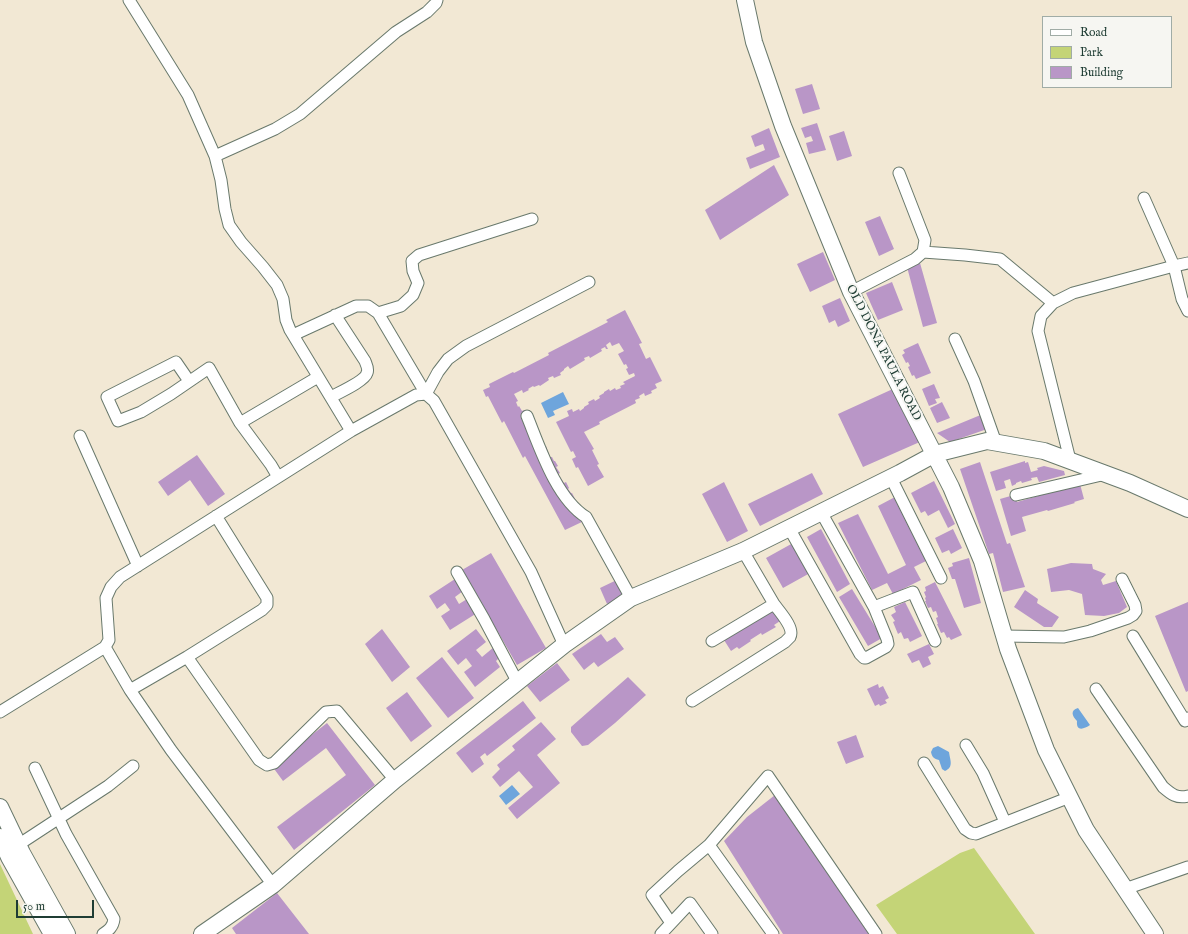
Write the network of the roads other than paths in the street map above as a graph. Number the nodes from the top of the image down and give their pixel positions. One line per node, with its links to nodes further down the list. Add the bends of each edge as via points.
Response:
1 (129, 0): 4 (street, via 188,95)
2 (437, 0): 4 (street, via 427,12 396,32 300,114 275,129)
3 (745, 0): 12 (main road, OLD DONA PAULA ROAD, via 754,42 783,126)
4 (215, 156): 17 (street, via 229,225 277,285 283,299 286,320)
5 (899, 173): 8 (street, via 925,240)
6 (1144, 198): 10 (street)
7 (532, 219): 15 (street, via 419,255 412,261 418,283 413,295 401,306)
8 (923, 252): 12 (street); 13 (street, via 1000,259)
9 (1188, 263): 10 (street)
10 (1174, 266): 13 (street, via 1073,293); 14 (street)
11 (589, 282): 21 (street, via 466,346 448,359)
12 (851, 292): 28 (main road, OLD DONA PAULA ROAD)
13 (1053, 303): 29 (street, via 1042,316 1038,331)
14 (1188, 312)
15 (378, 313): 16 (street, via 368,306 356,306); 21 (street)
16 (335, 315): 17 (street); 22 (street, via 364,361 367,373 363,379)
17 (293, 335): 19 (street)
18 (954, 339): 27 (street, via 974,381)
19 (318, 377): 22 (street); 24 (street)
20 (189, 382): 20 (street, via 141,412 118,421 107,398 176,362); 24 (street, via 209,368)
21 (426, 394): 25 (street, via 416,395); 50 (street, via 434,401 530,572)
22 (331, 397): 25 (street)
23 (527, 416): 43 (street, via 550,471 567,499 586,517)
24 (240, 423): 31 (street)
25 (351, 431): 31 (street)
26 (80, 436): 39 (street)
27 (996, 443): 28 (main road, via 987,441); 29 (main road, via 1044,451)
28 (935, 454): 32 (main road); 46 (main road, OLD DONA PAULA ROAD, via 982,561)
29 (1070, 460): 30 (main road)
30 (1107, 474): 33 (street); 34 (main road)
31 (278, 477): 36 (street)
32 (891, 478): 35 (main road); 41 (street)
33 (1016, 495)
34 (1188, 509)
35 (821, 512): 37 (main road); 45 (street)
36 (216, 516): 39 (street); 52 (street, via 267,598 266,606)
37 (789, 528): 38 (main road); 45 (street, via 864,658 886,648 888,644)
38 (743, 552): 43 (main road); 44 (street)
39 (138, 566): 51 (street, via 120,577 106,598 109,640)
40 (458, 572): 53 (street)
41 (941, 578)
42 (1122, 579): 46 (street, via 1136,610 1128,618 1064,637)
43 (631, 598): 50 (main road)
44 (774, 604): 48 (street); 56 (street, via 790,627 790,638)
45 (874, 607): 49 (street, via 913,592)
46 (1004, 636): 65 (main road, OLD DONA PAULA ROAD, via 1028,687 1046,750)
47 (1133, 636): 58 (street)
48 (712, 641)
49 (935, 641)
50 (564, 645): 53 (main road)
51 (105, 647): 55 (street); 57 (street)
52 (187, 657): 55 (street); 63 (street, via 259,760 267,765 274,763 326,712 337,711)
53 (518, 683): 63 (main road)
54 (1096, 689): 64 (street, via 1163,787 1177,797)
55 (130, 690): 73 (street, via 171,750)
56 (692, 701)
57 (0, 712)
58 (1187, 722)
59 (966, 745): 68 (street, via 983,773)
60 (924, 763): 68 (street, via 965,829 976,834)
61 (133, 766): 67 (street)
62 (34, 768): 67 (street)
63 (395, 780): 73 (main road)
64 (1188, 796)
65 (1070, 797): 68 (street); 74 (main road, OLD DONA PAULA ROAD, via 1086,830)
66 (0, 807): 70 (main road)
67 (58, 820): 70 (street); 78 (street, via 114,920 110,929)
68 (1005, 822)
69 (0, 837): 76 (main road)
70 (18, 845): 77 (main road)
71 (708, 845): 75 (street, via 652,895); 82 (street); 83 (street, via 768,776)
72 (1188, 867): 74 (street)
73 (273, 885): 79 (main road)
74 (1125, 889): 84 (main road, OLD DONA PAULA ROAD)
75 (671, 923): 80 (street); 81 (street, via 690,903)
76 (52, 934)
77 (67, 934)
78 (103, 934)
79 (202, 934)
80 (661, 934)
81 (712, 934)
82 (773, 934)
83 (876, 934)
84 (1154, 934)

